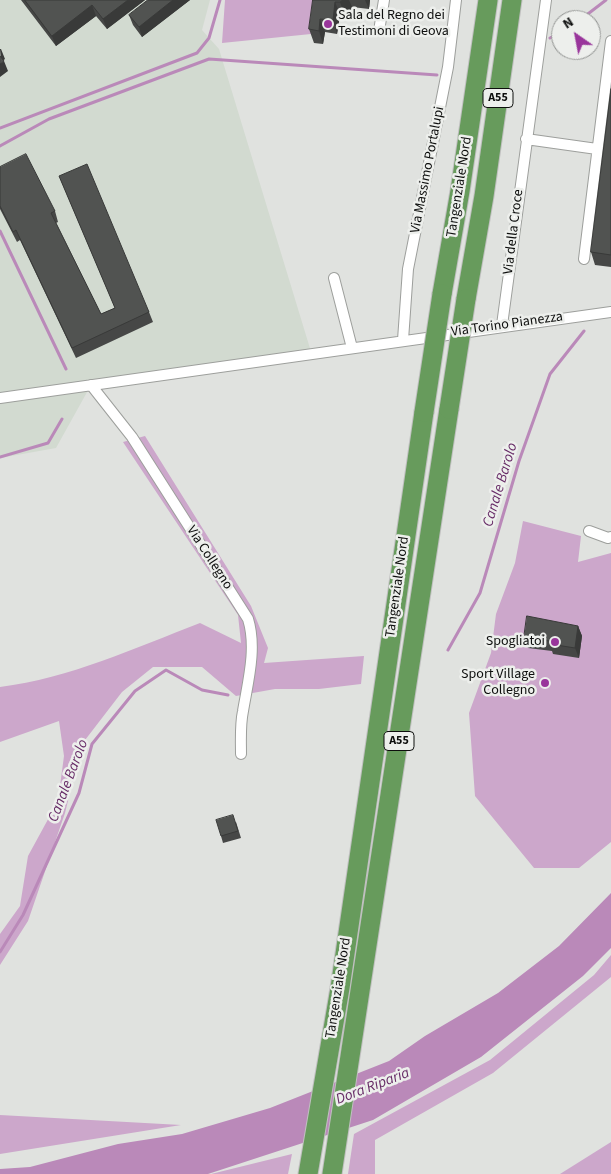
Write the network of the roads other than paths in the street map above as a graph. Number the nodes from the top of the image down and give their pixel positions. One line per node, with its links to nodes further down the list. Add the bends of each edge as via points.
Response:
1 (384, 0): 6 (street)
2 (456, 0): 14 (street, Via Massimo Portalupi, via 448,67 408,269)
3 (488, 0): 21 (highway, Tangenziale Nord / A55, bridge, via 340,988)
4 (512, 0): 22 (highway, Tangenziale Nord / A55, bridge)
5 (546, 0): 8 (street, Via della Croce)
6 (379, 31)
7 (611, 41): 9 (street)
8 (526, 140): 9 (street); 13 (street, Via della Croce)
9 (597, 149): 10 (street)
10 (584, 260)
11 (334, 278): 15 (street)
12 (611, 312): 13 (street, Via Torino Pianezza)
13 (502, 325): 14 (street, Via Torino Pianezza)
14 (403, 340): 15 (street)
15 (352, 348): 16 (street)
16 (91, 385): 17 (street); 20 (street, Via Collegno, via 132,437 248,618 252,642 242,713)
17 (0, 398)
18 (589, 530): 19 (street)
19 (611, 537)
20 (241, 754)
21 (308, 1174)
22 (332, 1174)

